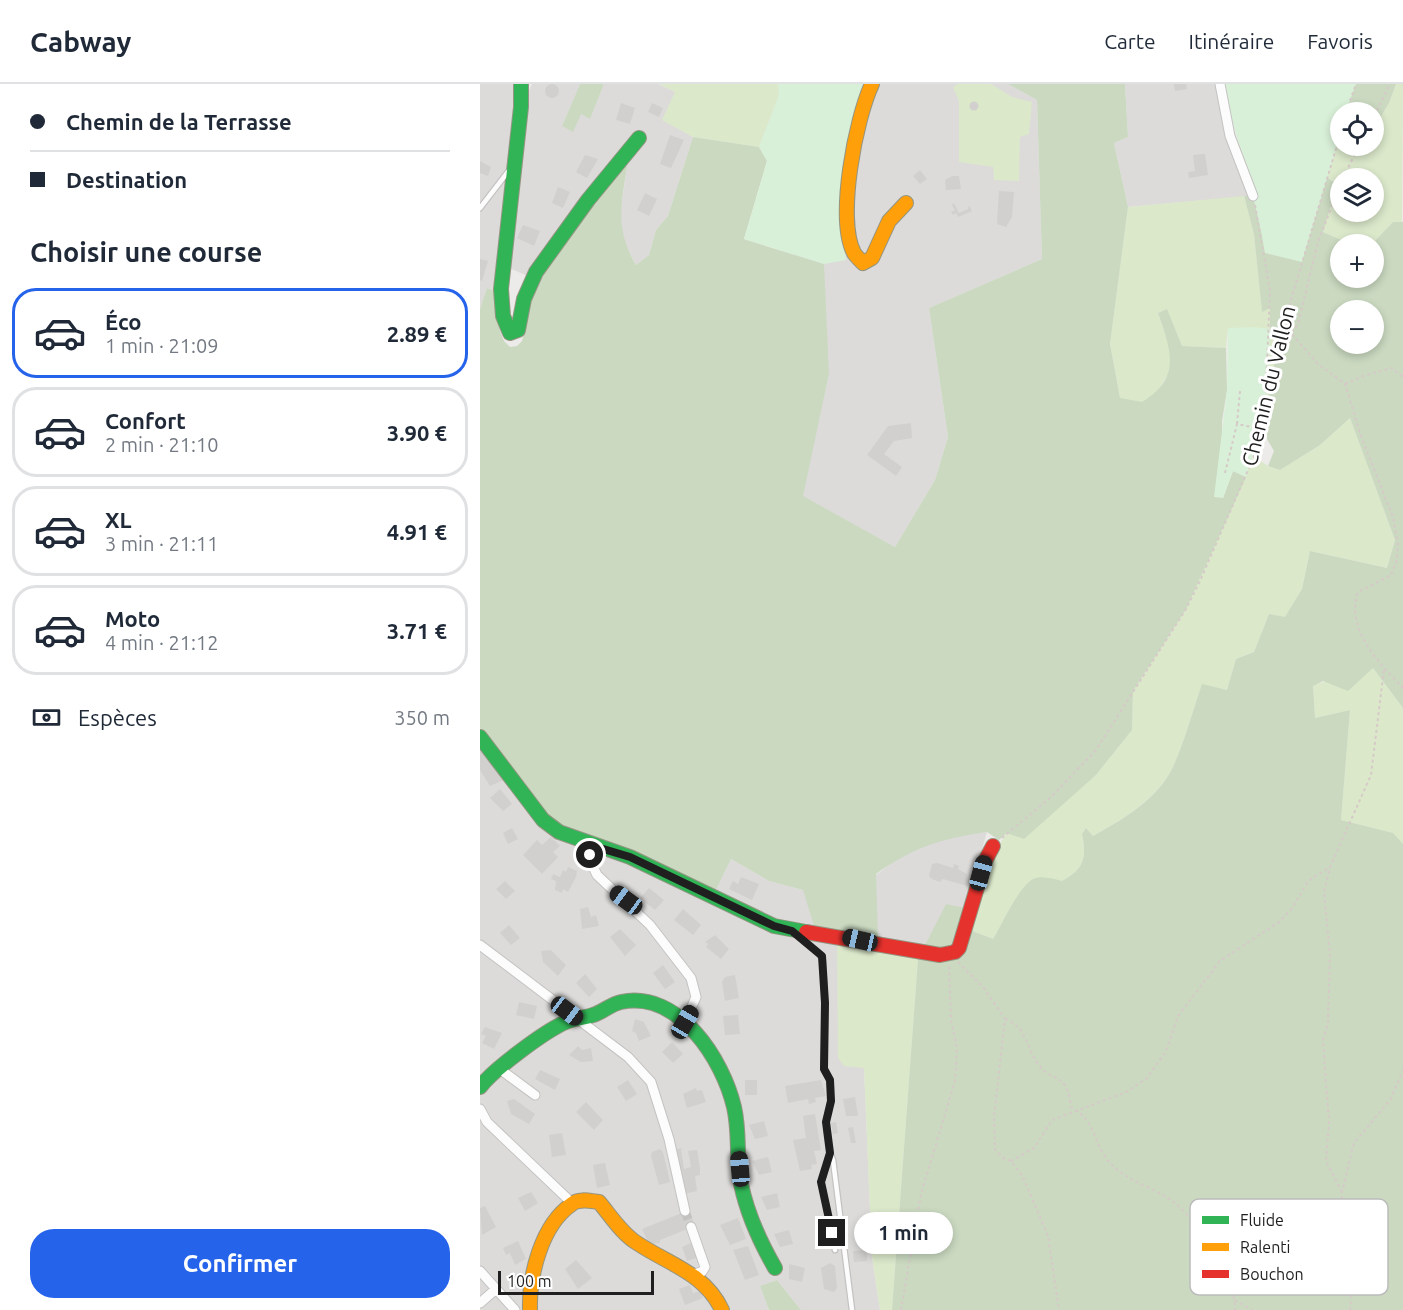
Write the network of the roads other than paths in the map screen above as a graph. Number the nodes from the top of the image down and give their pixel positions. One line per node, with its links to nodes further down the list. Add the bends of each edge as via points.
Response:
1 (521, 84): 5 (street)
2 (872, 84): 7 (street, via 857,124 848,184 851,240 858,261 869,262 883,230)
3 (1220, 84): 6 (street, via 1230,136)
4 (639, 138): 5 (street, via 542,262 528,286 519,326 513,334 505,326 502,281)
5 (515, 164): 8 (lane)
6 (1253, 196)
7 (906, 203)
8 (480, 208)
9 (480, 737): 10 (street, via 543,820 559,832)
10 (590, 845): 12 (street, via 630,857); 15 (street, via 597,875 650,925 692,978 696,997)
11 (993, 846): 12 (street, via 959,948 949,954)
12 (792, 931): 20 (lane, via 823,961)
13 (480, 945): 14 (street)
14 (577, 1019): 15 (street, via 613,1004 633,1001); 16 (street, via 552,1029); 22 (street, via 628,1058 651,1082)
15 (685, 1022): 25 (street, via 707,1047 723,1075 734,1107 741,1184)
16 (497, 1067): 17 (street); 18 (street)
17 (480, 1087)
18 (535, 1095)
19 (480, 1109): 21 (street, via 487,1122)
20 (830, 1153): 24 (lane, via 821,1182); 33 (lane)
21 (572, 1203): 27 (street, via 599,1202 635,1242); 31 (street, via 548,1232 536,1259 530,1280)
22 (685, 1211)
23 (691, 1227): 27 (street, via 705,1267)
24 (835, 1250)
25 (775, 1268)
26 (480, 1271): 28 (street)
27 (693, 1274): 32 (street, via 712,1291)
28 (496, 1289): 29 (street); 30 (street)
29 (480, 1303)
30 (515, 1310)
31 (530, 1310)
32 (722, 1310)
33 (852, 1310)

